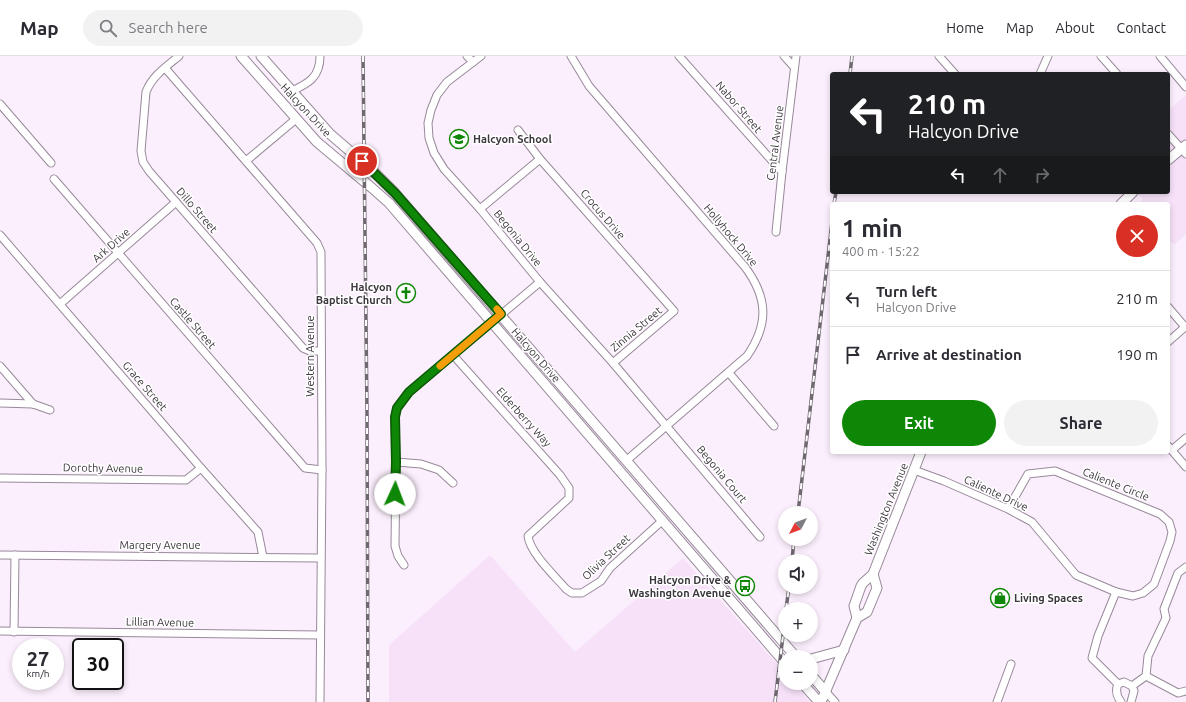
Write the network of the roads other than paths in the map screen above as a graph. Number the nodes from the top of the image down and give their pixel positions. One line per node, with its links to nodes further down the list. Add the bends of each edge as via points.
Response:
1 (179, 56): 17 (street, Dillo Street)
2 (241, 56): 24 (main road, Halcyon Drive)
3 (262, 56): 22 (main road, Halcyon Drive)
4 (320, 56): 22 (street, via 318,69 308,83)
5 (468, 56): 15 (street)
6 (481, 56): 15 (street, Begonia Drive)
7 (571, 56): 55 (street, Hollyhock Drive, via 589,86 753,278 762,302 760,334 747,356)
8 (679, 56): 32 (street, Nabor Street)
9 (784, 56): 16 (street)
10 (796, 56): 16 (street, Central Avenue)
11 (939, 56): 18 (street)
12 (1048, 56): 19 (street)
13 (1102, 56): 20 (street)
14 (1160, 56): 21 (street)
15 (473, 62): 37 (street, Begonia Drive, via 447,82 437,95 428,123 434,153 444,169)
16 (794, 67): 32 (street, Central Avenue)
17 (166, 68): 30 (street, Western Avenue); 35 (street, Dillo Street, via 149,84 146,92 141,151 143,162 149,171)
18 (953, 72)
19 (1041, 72)
20 (1115, 72)
21 (1186, 87)
22 (292, 92): 41 (main road, Halcyon Drive, via 330,134 395,193)
23 (0, 104): 31 (street)
24 (296, 119): 30 (street); 39 (main road, Halcyon Drive, via 317,142 389,203)
25 (518, 130): 28 (street, Crocus Drive)
26 (1170, 136): 27 (street)
27 (1184, 149): 29 (main road)
28 (540, 158): 37 (street); 46 (street, Crocus Drive)
29 (1170, 159)
30 (246, 162): 51 (street, Western Avenue, via 317,243 321,252)
31 (51, 163)
32 (782, 172): 38 (street, Central Avenue)
33 (54, 179): 42 (street, Castle Street)
34 (1131, 194): 36 (main road)
35 (176, 202): 42 (street, Ark Drive); 51 (street, Dillo Street, via 303,348)
36 (1123, 202)
37 (480, 209): 43 (street, Begonia Drive)
38 (776, 232)
39 (414, 233): 41 (main road); 48 (main road, Halcyon Drive)
40 (0, 235): 44 (street, Grace Street)
41 (437, 240): 47 (main road, Halcyon Drive)
42 (118, 253): 44 (street, Ark Drive); 68 (street, Castle Street, via 305,468)
43 (540, 282): 47 (street); 53 (street, Begonia Drive)
44 (60, 304): 67 (street, Grace Street)
45 (1170, 309): 49 (street)
46 (674, 311): 53 (street, Zinnia Street)
47 (501, 314): 48 (street); 64 (main road, Halcyon Drive)
48 (491, 323): 52 (street); 73 (main road, Halcyon Drive)
49 (1186, 326): 50 (street)
50 (1170, 340)
51 (321, 351): 68 (street, Western Avenue)
52 (453, 355): 65 (street, via 409,392 397,408); 84 (street, Elderberry Way, via 569,488 569,498 528,536 534,551 566,589 572,593)
53 (613, 363): 59 (street, Begonia Drive)
54 (0, 366): 57 (street)
55 (728, 373): 59 (street, Hollyhock Drive); 60 (street)
56 (0, 403): 57 (street)
57 (33, 404): 58 (street)
58 (50, 410)
59 (666, 426): 64 (street, Hollyhock Drive); 74 (street, Begonia Court)
60 (774, 426)
61 (1186, 438): 62 (street)
62 (1170, 448): 66 (street)
63 (920, 454): 69 (main road, Washington Avenue)
64 (627, 460): 89 (main road, Halcyon Drive)
65 (396, 462): 71 (street, via 421,464 439,470); 79 (street, via 395,546)
66 (1186, 467)
67 (201, 468): 70 (street, Dorothy Avenue, via 186,480); 77 (street, Grace Street, via 258,532)
68 (322, 470): 78 (street, Western Avenue)
69 (914, 470): 72 (street, Caliente Drive); 81 (main road, Washington Avenue)
70 (0, 478)
71 (453, 482)
72 (1008, 509): 82 (street, Caliente Circle, via 1028,474 1054,471 1160,514 1169,522 1172,532); 83 (street, Caliente Drive, via 1032,522 1076,575)
73 (663, 520): 84 (street, Olivia Street, via 610,568 601,581); 91 (main road, Halcyon Drive)
74 (760, 537)
75 (0, 555): 76 (street, Margery Avenue)
76 (15, 556): 77 (street, Margery Avenue); 87 (street)
77 (263, 557): 78 (street, Margery Avenue)
78 (320, 558): 88 (street, Western Avenue)
79 (404, 565)
80 (1186, 567): 94 (street, via 1178,573 1164,609 1166,618 1148,656)
81 (873, 574): 85 (main road, Washington Avenue, via 863,583 854,606); 85 (main road, Washington Avenue, via 877,588 867,612)
82 (1154, 584): 83 (street, Caliente Drive, via 1143,593 1133,596)
83 (1116, 592): 96 (street, via 1092,658)
84 (582, 593)
85 (857, 618): 90 (main road, Washington Avenue)
86 (0, 631): 87 (street, Lillian Avenue)
87 (14, 632): 88 (street, Lillian Avenue)
88 (320, 635): 101 (street, Western Avenue)
89 (791, 650)
90 (844, 650): 92 (main road); 100 (main road, Washington Avenue)
91 (778, 655)
92 (818, 657)
93 (1011, 664): 104 (street)
94 (1146, 676): 97 (street); 99 (street, via 1178,694)
95 (818, 683): 100 (main road)
96 (1118, 684): 97 (street, via 1124,682); 105 (street, via 1117,697)
97 (1132, 686): 106 (street, via 1134,691)
98 (809, 690): 102 (main road)
99 (1186, 691)
100 (826, 692): 102 (main road, Washington Avenue); 103 (street)
101 (320, 702)
102 (820, 702)
103 (835, 702)
104 (997, 702)
105 (1121, 702)
106 (1131, 702)

